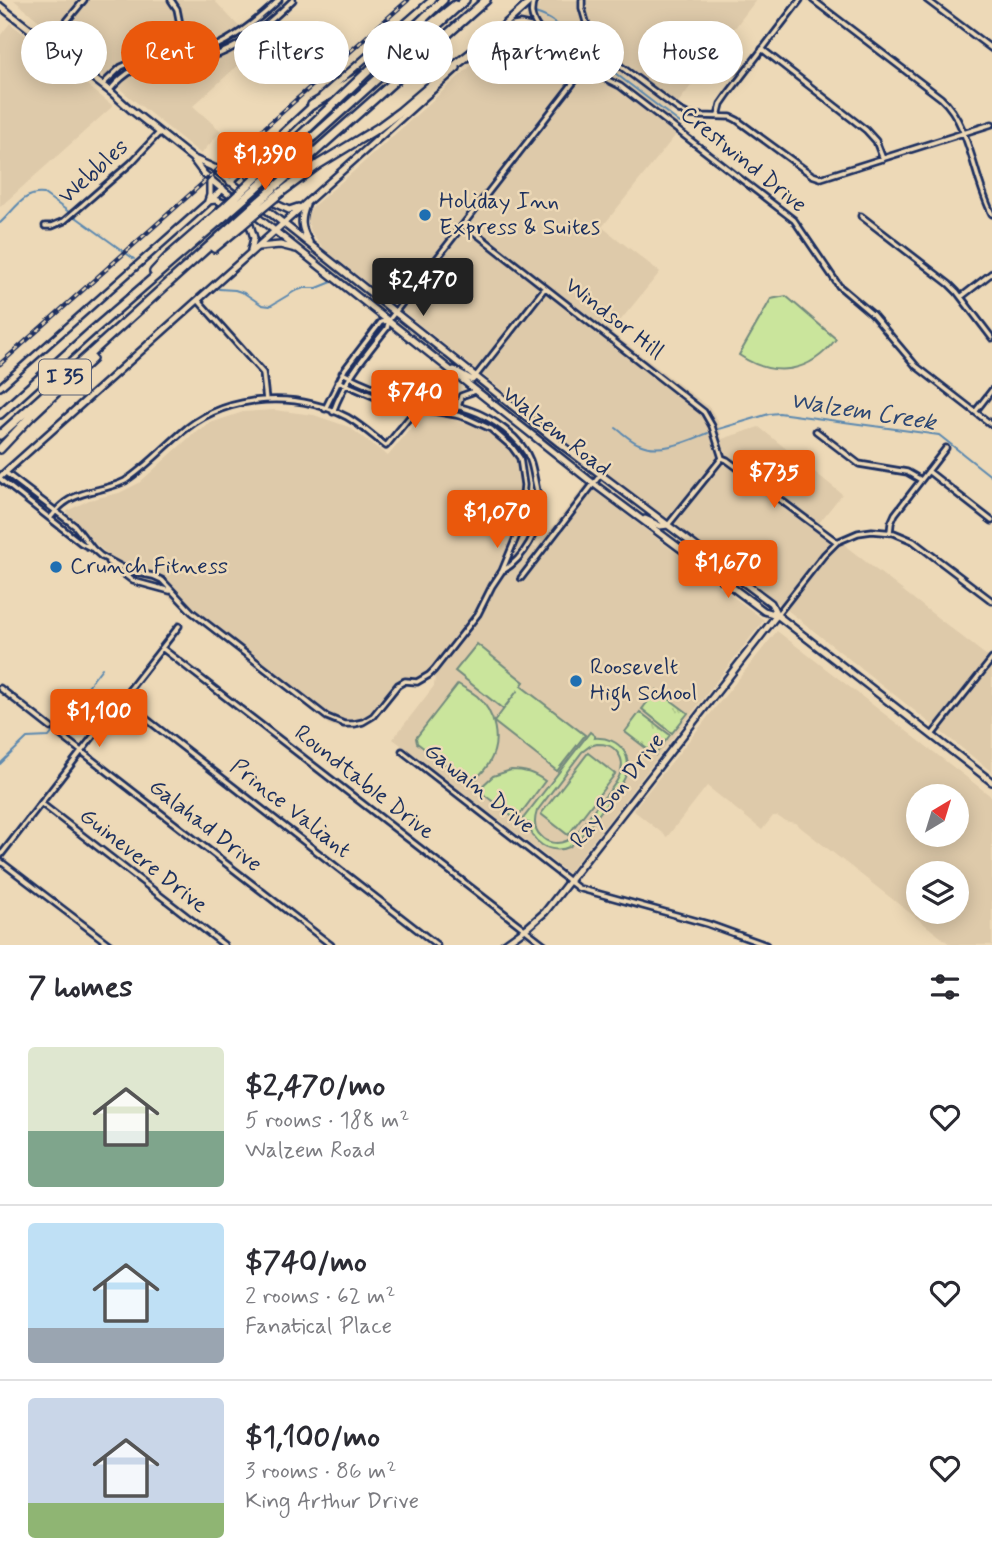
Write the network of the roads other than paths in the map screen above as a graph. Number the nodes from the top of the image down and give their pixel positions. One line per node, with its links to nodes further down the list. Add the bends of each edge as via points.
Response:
1 (84, 0): 15 (street)
2 (171, 0): 16 (street)
3 (279, 0): 21 (street)
4 (293, 0): 24 (street, via 247,39)
5 (432, 0): 34 (main road)
6 (443, 0): 50 (highway, bridge)
7 (463, 0): 34 (highway, via 394,53); 50 (highway, I 35, bridge)
8 (486, 0): 47 (highway, I 35)
9 (533, 0): 17 (main road); 18 (street)
10 (582, 0): 19 (street)
11 (800, 0): 22 (street)
12 (813, 0): 38 (street, via 946,103)
13 (927, 0): 23 (street)
14 (0, 6): 20 (main road, Walzem Road)
15 (67, 21)
16 (179, 21)
17 (509, 21)
18 (534, 21)
19 (586, 21)
20 (21, 23)
21 (220, 44)
22 (762, 49): 35 (street, via 721,104); 40 (street, via 866,130)
23 (992, 49)
24 (220, 53)
25 (467, 56): 47 (highway, via 378,128)
26 (467, 59): 49 (main road)
27 (121, 68): 32 (street)
28 (624, 69): 35 (street, via 688,115)
29 (121, 78): 33 (street)
30 (573, 84): 54 (street)
31 (617, 84): 83 (street, Crestwind Drive, via 794,220 839,286 872,314 916,366)
32 (102, 85): 33 (main road, Walzem Road)
33 (110, 91): 37 (main road, Walzem Road)
34 (312, 105): 41 (main road)
35 (718, 116): 40 (street, via 737,120 821,178)
36 (992, 124): 38 (street)
37 (159, 133): 39 (main road, Walzem Road); 55 (street, Webbles, via 71,215)
38 (963, 133): 40 (street); 51 (street)
39 (192, 158): 42 (main road, Walzem Road); 44 (main road, Walzem Road)
40 (883, 159)
41 (252, 162): 43 (main road); 49 (main road, via 250,180 276,204 289,210)
42 (212, 167): 43 (main road, via 225,171); 45 (main road, Walzem Road)
43 (245, 168): 45 (main road)
44 (210, 178): 46 (main road, Walzem Road); 48 (main road)
45 (230, 182): 46 (main road); 53 (main road, Walzem Road)
46 (222, 189): 48 (main road); 56 (main road, Walzem Road)
47 (276, 191): 65 (highway, I 35, bridge)
48 (208, 201): 58 (main road, via 227,204 250,225); 74 (main road)
49 (307, 203): 53 (main road); 57 (main road, via 301,223)
50 (226, 211): 84 (highway, I 35)
51 (992, 214)
52 (861, 216): 62 (street)
53 (283, 222): 56 (main road); 57 (main road, Walzem Road)
54 (464, 224): 61 (street, Windsor Hill); 64 (street)
55 (45, 226)
56 (275, 230): 58 (main road); 59 (main road, Walzem Road)
57 (311, 245): 64 (main road, Walzem Road)
58 (252, 251): 59 (main road, via 280,245); 63 (main road)
59 (305, 253): 66 (main road, Walzem Road)
60 (992, 273): 62 (street)
61 (545, 288): 71 (street); 90 (street, Windsor Hill, via 704,412)
62 (961, 297): 67 (street)
63 (198, 300): 77 (street, via 263,373); 93 (main road)
64 (395, 313): 66 (street); 71 (main road, Walzem Road)
65 (130, 318): 87 (highway, I 35); 89 (highway)
66 (389, 320): 68 (main road, Walzem Road); 69 (street, via 381,322); 70 (street)
67 (992, 338)
68 (439, 361): 71 (main road, via 469,379); 75 (main road, Walzem Road)
69 (342, 373): 70 (street); 72 (street)
70 (349, 377): 73 (street); 78 (street)
71 (475, 377): 92 (main road, Walzem Road)
72 (338, 381): 73 (street); 81 (street)
73 (345, 384): 80 (street); 82 (street)
74 (0, 387)
75 (475, 390): 79 (street, via 461,396); 95 (main road, Walzem Road)
76 (992, 390): 83 (street)
77 (266, 400): 81 (street); 97 (street, via 202,418 125,481 71,499)
78 (419, 401): 79 (street); 80 (street)
79 (458, 407): 99 (street, via 496,423 524,449 533,468)
80 (416, 408): 82 (street, via 386,446); 98 (street, via 467,418 491,429 512,447 523,469)
81 (325, 409): 82 (street)
82 (333, 412)
83 (975, 412): 85 (street, Crestwind Drive)
84 (0, 414)
85 (992, 425)
86 (816, 431): 94 (street, via 859,464 907,472)
87 (0, 435)
88 (946, 448): 91 (street)
89 (0, 449)
90 (722, 458): 102 (street); 104 (street)
91 (928, 471): 94 (street); 101 (street)
92 (601, 474): 95 (street); 102 (main road, Walzem Road)
93 (2, 476): 97 (street); 100 (street)
94 (921, 480): 103 (street, via 895,514)
95 (594, 484): 96 (main road, Walzem Road); 109 (street)
96 (630, 511): 102 (main road, via 660,526); 113 (main road, Walzem Road, via 764,611)
97 (56, 512): 100 (street); 105 (street, via 75,526)
98 (522, 516): 99 (street); 107 (street)
99 (539, 517): 107 (street, via 525,549)
100 (50, 519): 105 (street)
101 (992, 521)
102 (668, 525): 113 (main road, Walzem Road, via 771,603)
103 (890, 532): 104 (street, via 865,532); 112 (street, via 913,541)
104 (837, 542): 113 (street)
105 (93, 549): 106 (street)
106 (100, 556): 108 (street); 110 (street, via 133,581)
107 (502, 571): 111 (street, via 478,614 435,670 417,682 398,685 373,716 354,724 327,717 192,612)
108 (153, 576): 110 (street); 111 (street)
109 (521, 578)
110 (151, 586): 111 (street)
111 (172, 591)
112 (992, 601)
113 (777, 615): 121 (main road, Walzem Road); 127 (main road, Ray Bon Drive)
114 (179, 626): 115 (street)
115 (162, 648): 118 (street); 128 (street, Roundtable Drive)
116 (992, 659): 121 (street)
117 (0, 688): 119 (street)
118 (122, 700): 123 (street); 132 (street, Prince Valiant)
119 (51, 728)
120 (59, 734): 123 (street, Galahad Drive)
121 (932, 736): 124 (main road, Walzem Road)
122 (402, 751): 127 (street, Gawain Drive)
123 (82, 752): 125 (street); 131 (street, Galahad Drive)
124 (992, 782)
125 (42, 804): 126 (street); 130 (street, Guinevere Drive)
126 (0, 859): 129 (street)
127 (570, 882): 128 (main road, Ray Bon Drive); 135 (street, Gawain Drive)
128 (524, 930): 133 (main road, Ray Bon Drive); 134 (street, Roundtable Drive)
129 (110, 945)
130 (224, 945)
131 (331, 945)
132 (437, 945)
133 (503, 945)
134 (545, 945)
135 (766, 945)

